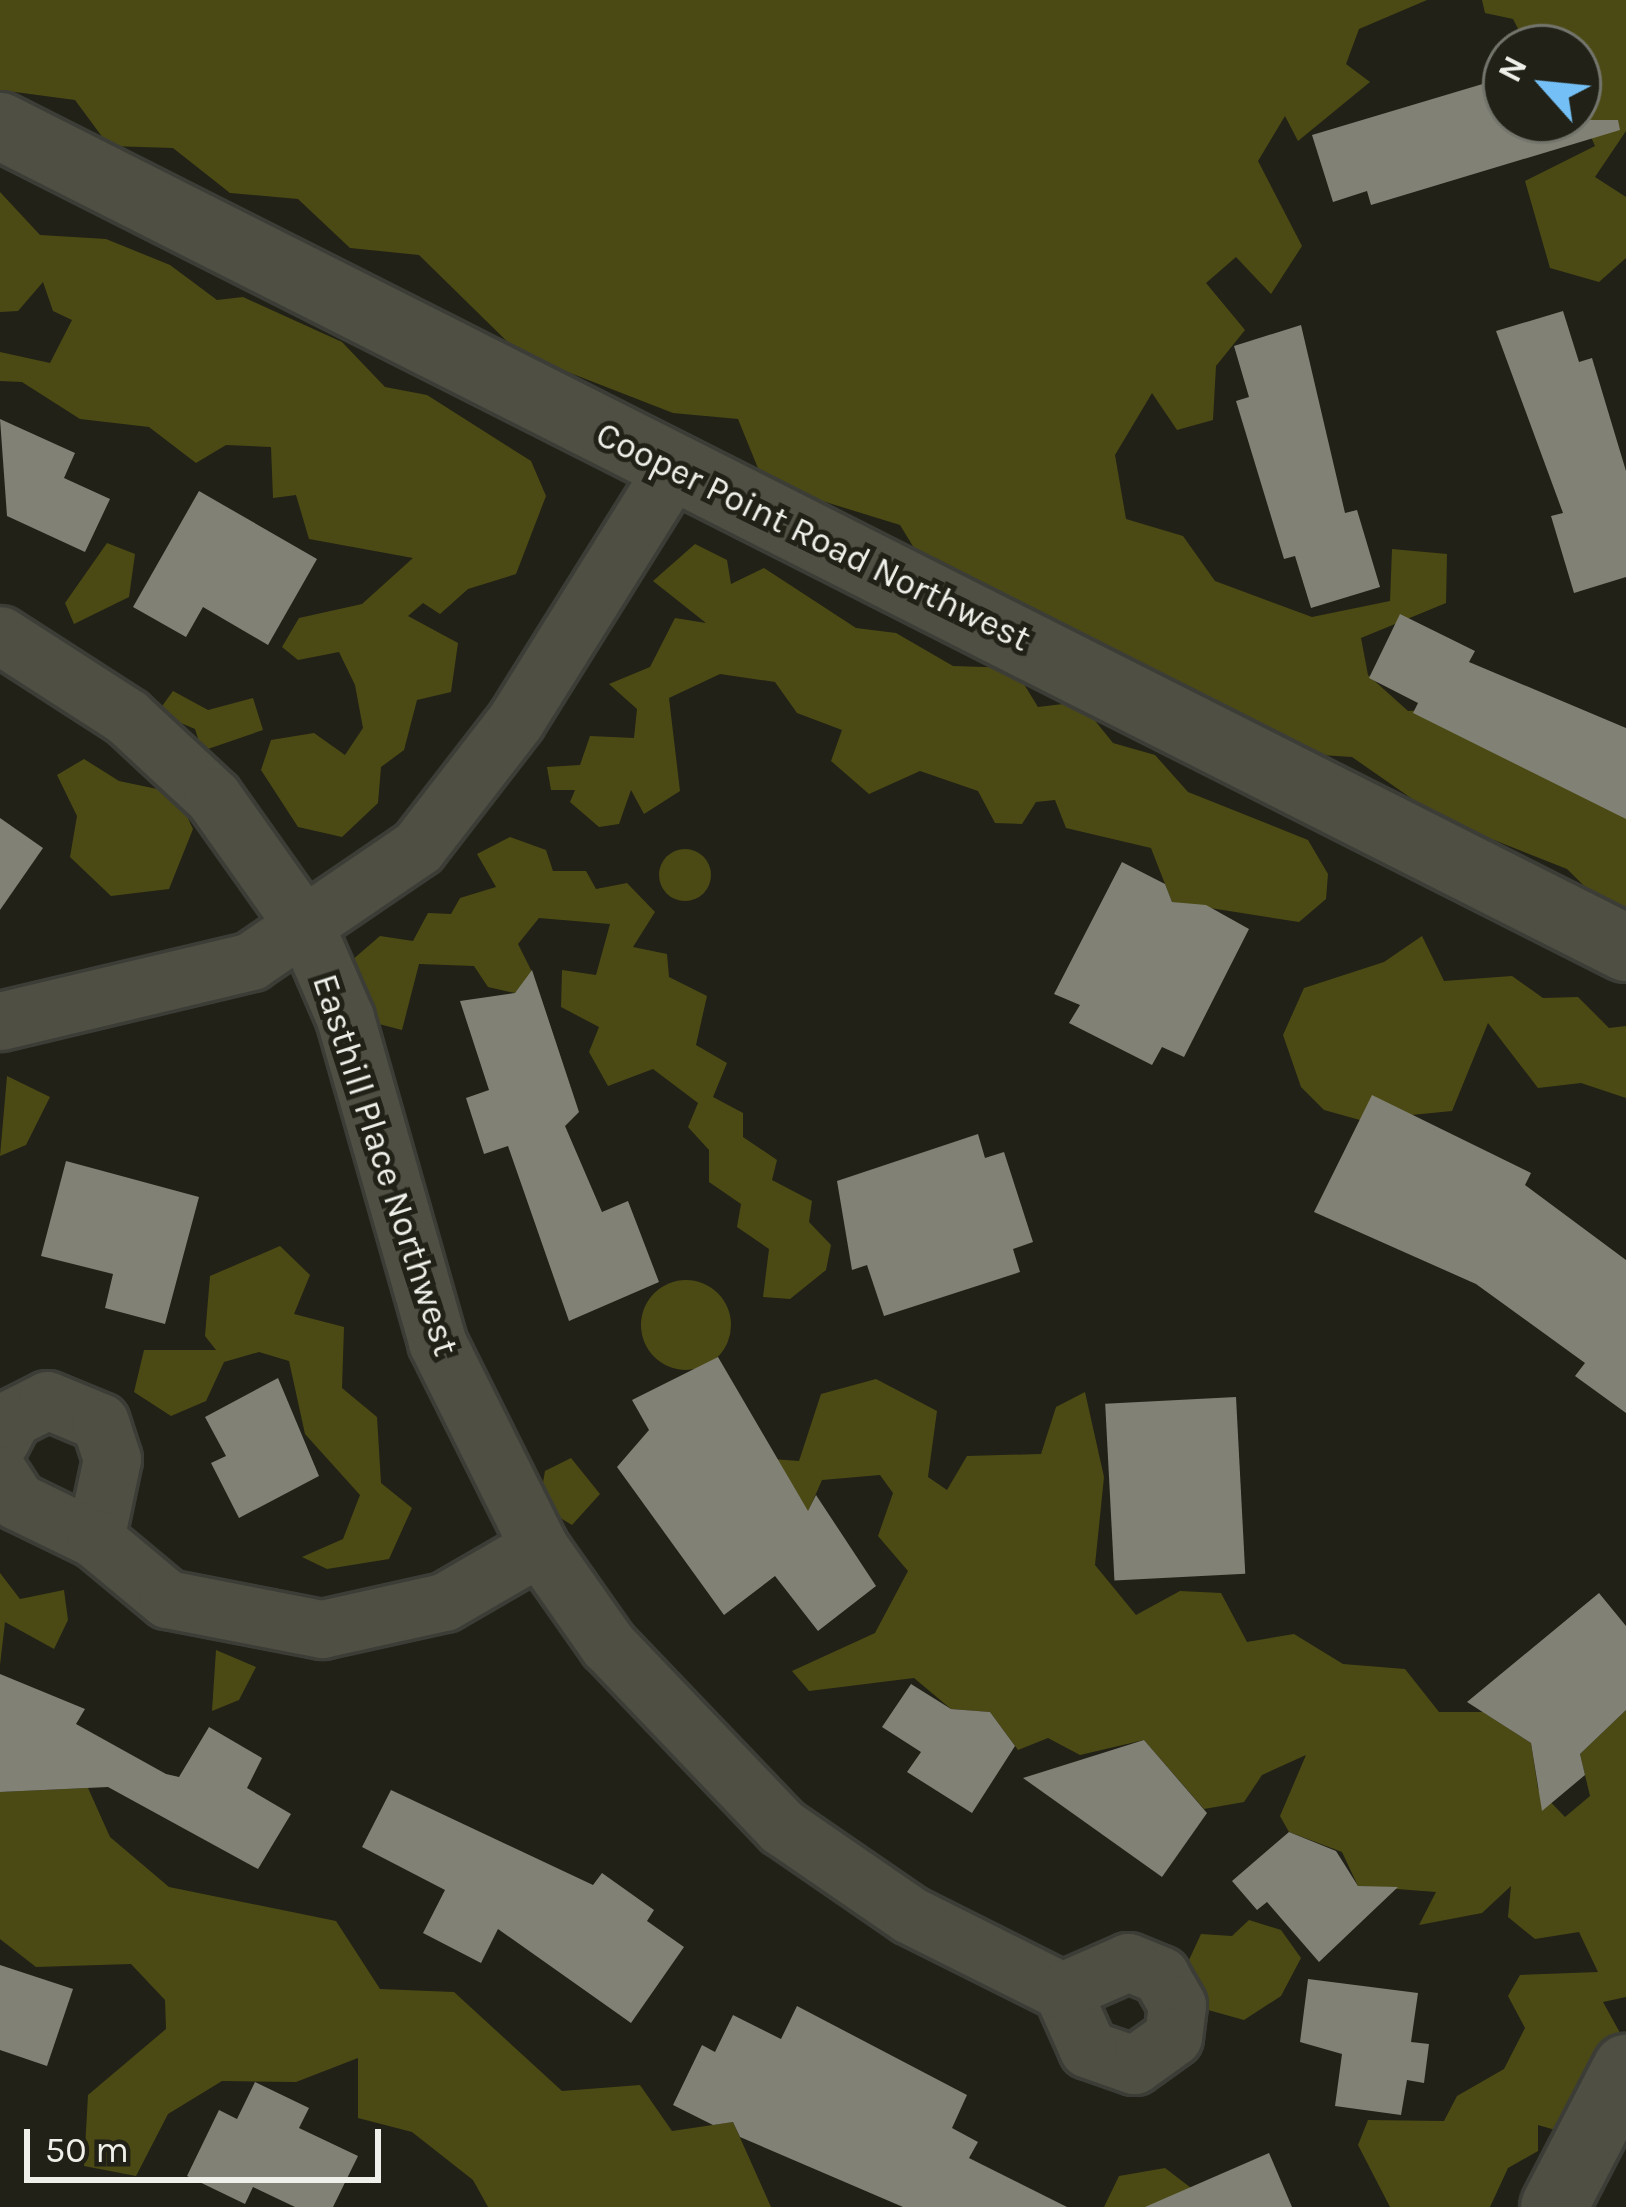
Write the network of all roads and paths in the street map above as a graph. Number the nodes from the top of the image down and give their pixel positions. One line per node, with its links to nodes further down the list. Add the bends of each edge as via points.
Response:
1 (0, 125): 2 (main road, Cooper Point Road Northwest)
2 (673, 469): 4 (street, via 516,720 418,847); 5 (main road, Cooper Point Road Northwest)
3 (0, 635): 4 (street, Easthill Place Northwest, via 128,717 213,797)
4 (307, 930): 6 (street, via 251,961); 10 (street, Easthill Place Northwest, via 345,1018 437,1342)
5 (1626, 948)
6 (0, 1021)
7 (0, 1441): 9 (street, via 12,1418 47,1400 100,1422 112,1459)
8 (0, 1474): 9 (street, via 17,1501)
9 (95, 1538): 10 (street, via 166,1600 322,1629 444,1602)
10 (539, 1547): 11 (street, Easthill Place Northwest, via 608,1646 782,1827 910,1915)
11 (1062, 1991)
12 (1626, 2068): 13 (main road)
13 (1554, 2207)

